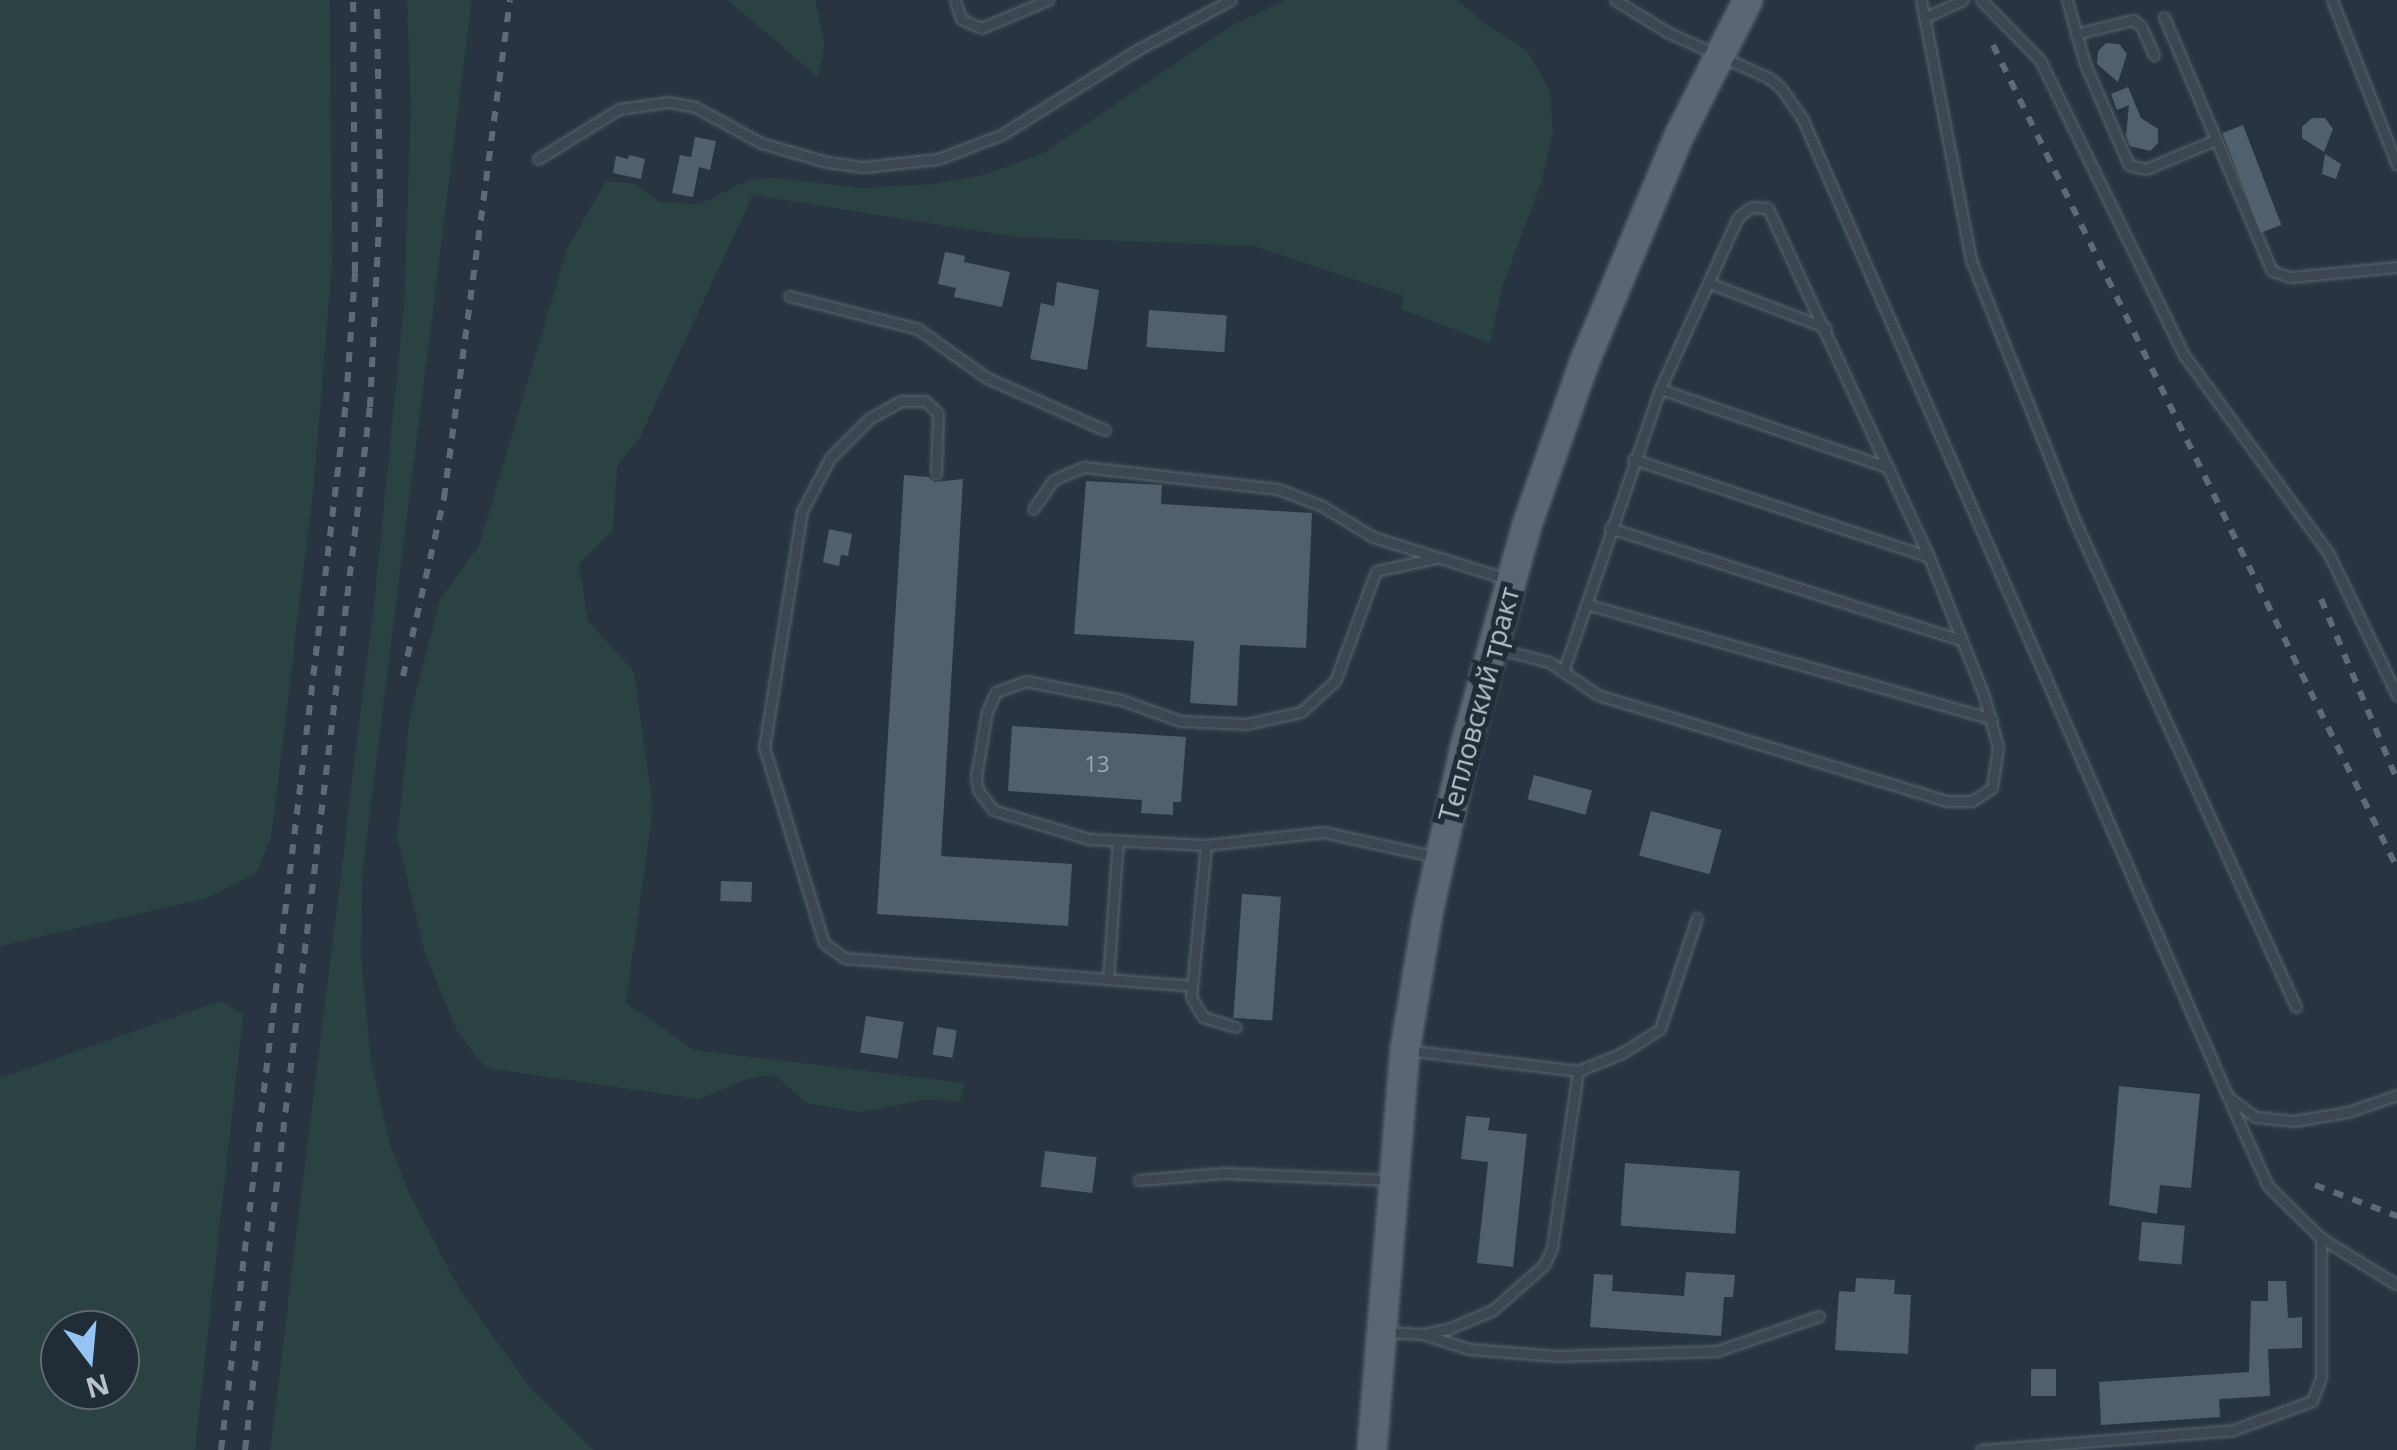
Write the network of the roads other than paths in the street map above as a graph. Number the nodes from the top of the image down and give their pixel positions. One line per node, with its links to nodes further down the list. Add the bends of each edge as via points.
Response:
1 (955, 0): 2 (lane, via 961,19 981,28)
2 (1048, 0)
3 (1231, 0): 17 (lane, via 1001,136 938,159 863,167 827,162 668,102 619,109)
4 (1615, 0): 15 (lane)
5 (1748, 0): 15 (main road, Тепловский тракт)
6 (1921, 0): 11 (lane)
7 (1964, 0): 11 (lane)
8 (1982, 0): 37 (lane, via 2040,60 2184,354 2330,554)
9 (2067, 0): 13 (lane)
10 (2332, 0): 18 (lane)
11 (1924, 18): 45 (lane, via 1970,260 2081,536)
12 (2164, 18): 16 (lane)
13 (2075, 34): 14 (lane, via 2132,20); 16 (lane, via 2129,166 2146,168)
14 (2154, 55)
15 (1718, 56): 32 (main road, Тепловский тракт, via 1584,362); 50 (lane, via 1768,78 1803,120)
16 (2215, 140): 19 (lane, via 2272,270 2291,278)
17 (538, 158)
18 (2397, 164)
19 (2397, 267)
20 (1709, 283): 22 (lane); 22 (lane, via 1738,217 1751,207 1768,208); 23 (lane)
21 (790, 296): 24 (lane, via 918,329 987,378)
22 (1826, 328): 26 (lane)
23 (1660, 389): 25 (lane); 26 (lane)
24 (1105, 430)
25 (1633, 459): 29 (lane); 30 (lane)
26 (1889, 468): 30 (lane)
27 (936, 474): 43 (lane, via 938,413 925,400 901,401 870,418 830,458 802,511 764,747 820,936 845,958)
28 (1033, 509): 31 (lane, via 1053,480 1068,472 1113,467 1278,489 1373,537)
29 (1610, 528): 33 (lane); 34 (lane)
30 (1929, 556): 34 (lane)
31 (1436, 558): 32 (lane); 39 (lane, via 1376,571 1335,681 1301,712 1276,720 1180,720 1104,696 1026,682 996,692 976,762 984,802 1074,836)
32 (1510, 580): 35 (main road, Тепловский тракт)
33 (1586, 604): 36 (lane); 38 (lane)
34 (1962, 640): 38 (lane)
35 (1491, 647): 36 (lane); 41 (main road, Тепловский тракт)
36 (1564, 672): 38 (lane, via 1598,695 1958,802 1984,796 1997,778)
37 (2397, 695)
38 (1992, 719)
39 (1118, 840): 40 (lane); 43 (lane)
40 (1206, 845): 41 (lane, via 1323,832); 44 (lane)
41 (1439, 858): 47 (main road, Тепловский тракт)
42 (1697, 918): 48 (lane, via 1660,1029)
43 (1108, 979): 44 (lane)
44 (1191, 986): 46 (lane, via 1192,1003 1204,1017)
45 (2296, 1007)
46 (1236, 1027)
47 (1405, 1050): 48 (lane); 52 (main road, Тепловский тракт)
48 (1578, 1072): 57 (lane, via 1544,1266 1493,1310)
49 (2397, 1095): 50 (lane, via 2294,1122 2256,1117)
50 (2228, 1097): 53 (lane, via 2268,1186)
51 (1139, 1180): 52 (lane, via 1224,1173)
52 (1392, 1180): 56 (main road, Тепловский тракт)
53 (2321, 1238): 54 (lane); 59 (lane, via 2321,1378 2304,1408 2232,1430)
54 (2397, 1285)
55 (1819, 1316): 57 (lane, via 1718,1350 1558,1356 1469,1349)
56 (1381, 1332): 57 (lane); 58 (main road, Тепловский тракт)
57 (1422, 1334)
58 (1372, 1450)
59 (1981, 1450)

